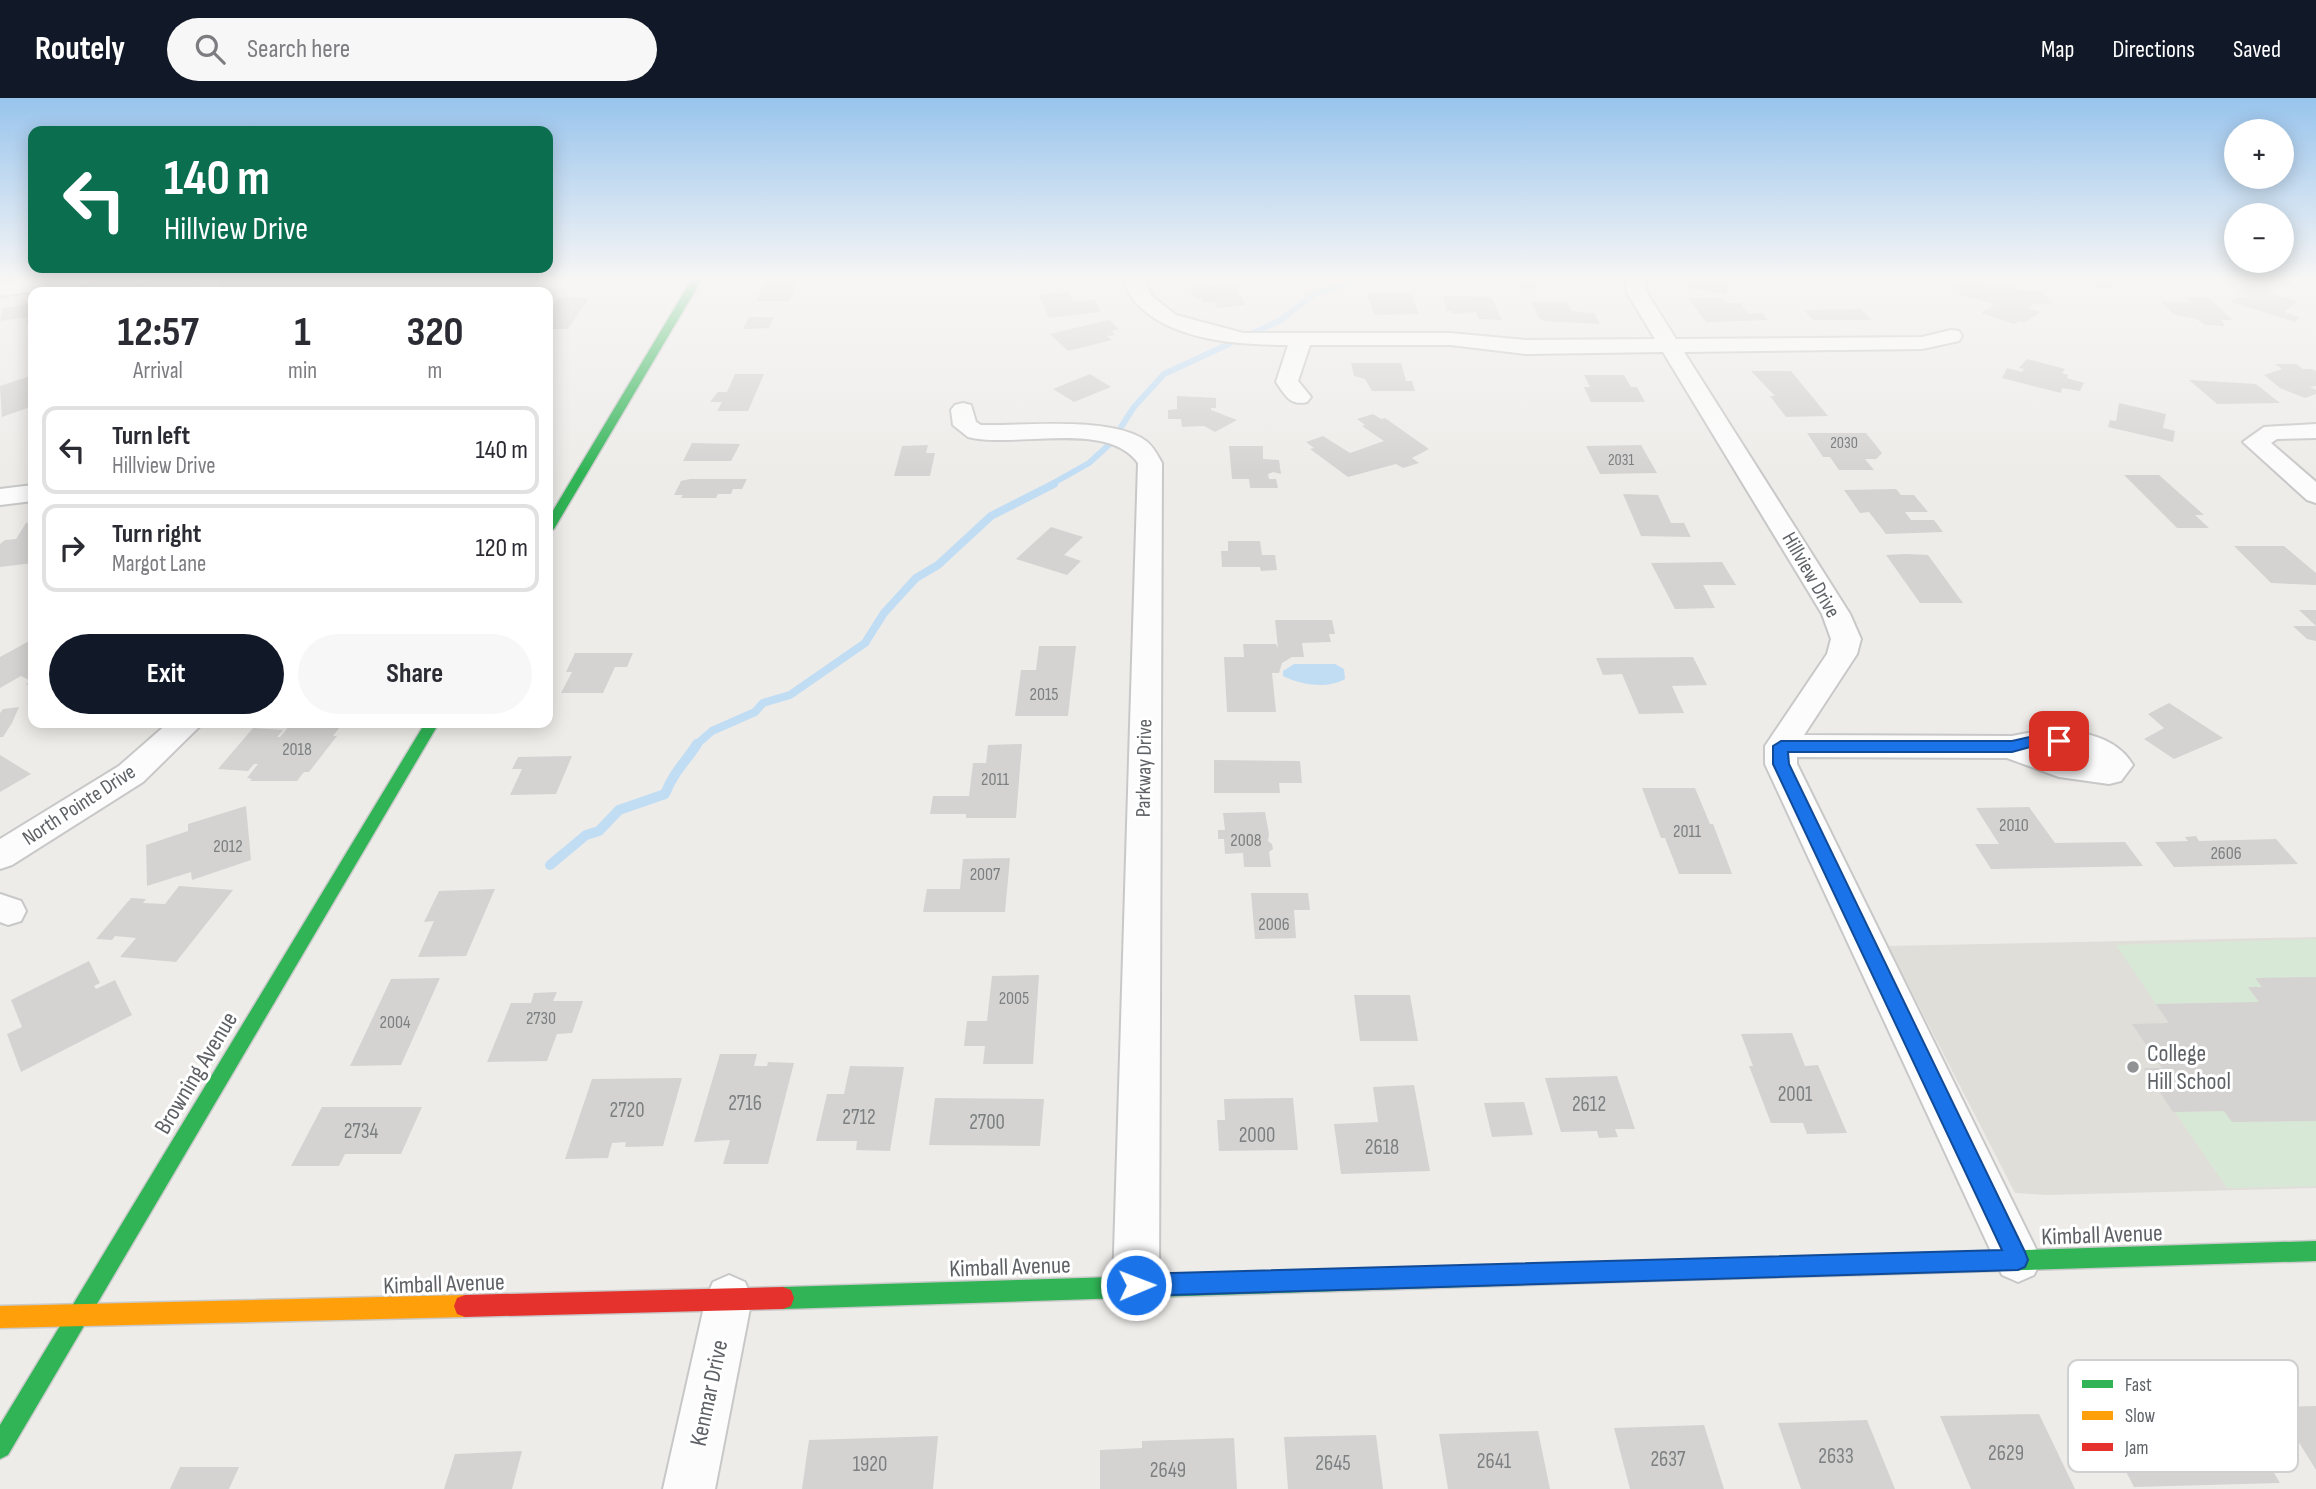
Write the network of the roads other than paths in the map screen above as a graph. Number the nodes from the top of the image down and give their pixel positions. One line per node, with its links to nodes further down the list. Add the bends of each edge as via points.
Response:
1 (658, 344): 13 (main road)
2 (1299, 344): 7 (street, via 1287,382)
3 (1497, 344): 6 (street)
4 (1668, 344): 6 (street, Hillview Drive)
5 (1864, 344): 6 (street)
6 (1670, 347): 16 (street, Hillview Drive, via 1831,606 1846,639 1842,654)
7 (1299, 397)
8 (963, 410): 21 (street, Parkway Drive, via 965,425 976,432 1115,436 1139,447 1150,463)
9 (2316, 431): 11 (street, via 2272,432 2255,442)
10 (28, 493): 12 (street)
11 (2316, 495)
12 (0, 496)
13 (553, 515)
14 (182, 728): 18 (street, North Pointe Drive, via 131,775)
15 (429, 728): 23 (main road, Browning Avenue)
16 (1781, 746): 17 (street); 20 (street, via 1781,764)
17 (2012, 747)
18 (0, 856)
19 (2316, 1251): 20 (main road, Kimball Avenue)
20 (2018, 1260): 21 (main road, Kimball Avenue)
21 (1136, 1285): 22 (main road, Kimball Avenue)
22 (729, 1298): 23 (main road, Kimball Avenue); 26 (street, Kenmar Drive)
23 (78, 1316): 24 (main road, Kimball Avenue); 25 (main road, Browning Avenue)
24 (0, 1317)
25 (0, 1447)
26 (689, 1489)

